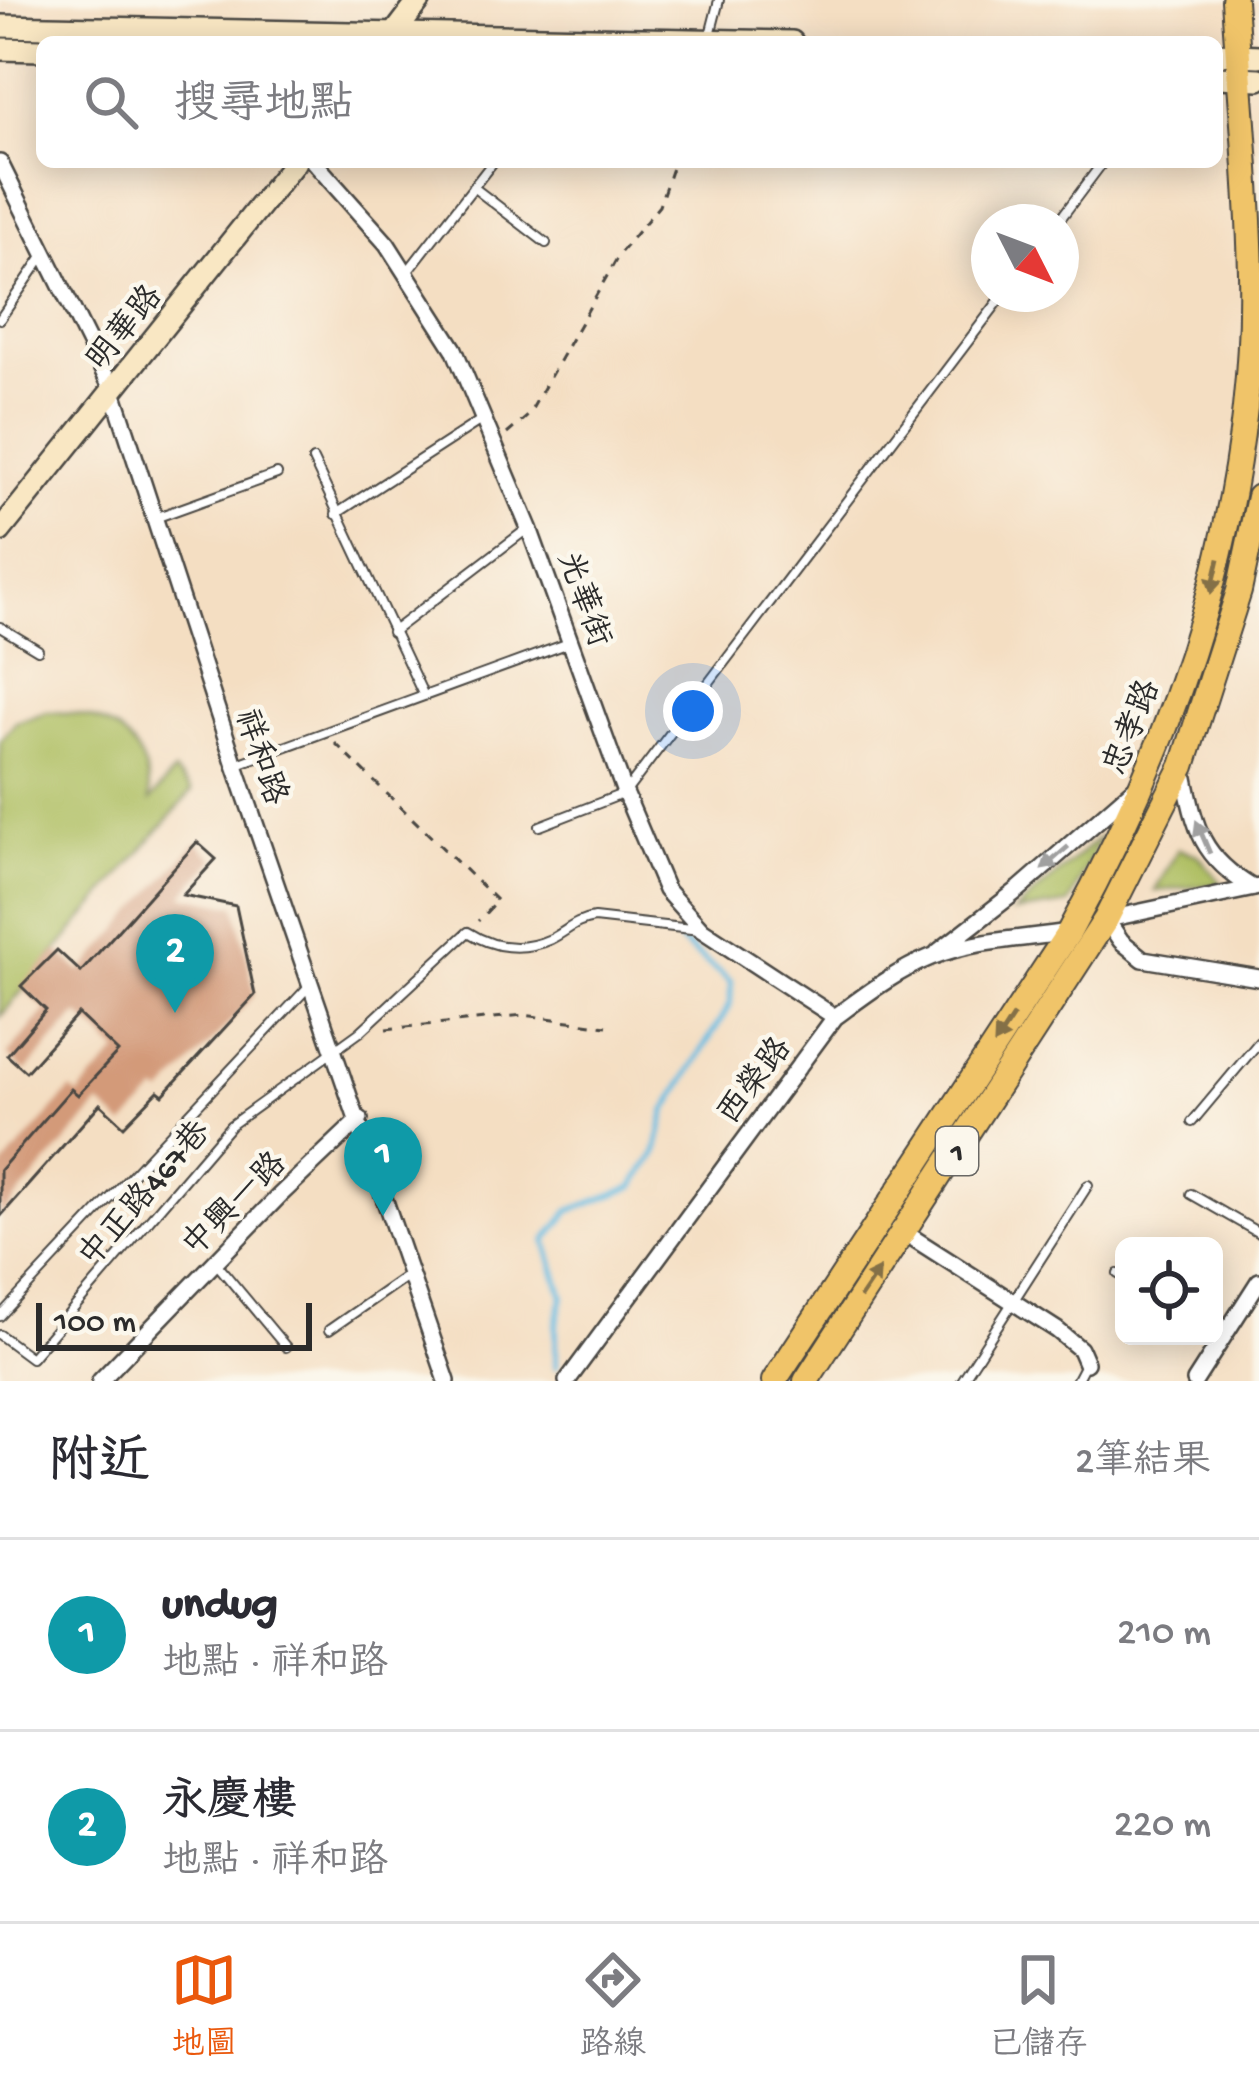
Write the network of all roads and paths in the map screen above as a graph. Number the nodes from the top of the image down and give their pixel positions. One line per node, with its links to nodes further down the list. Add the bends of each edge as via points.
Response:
1 (420, 0): 6 (main road)
2 (719, 0): 7 (lane)
3 (1234, 0): 10 (main road, 忠孝路 / 1)
4 (0, 26): 5 (main road)
5 (326, 36)
6 (393, 36)
7 (710, 36)
8 (0, 50): 9 (main road)
9 (36, 50)
10 (1239, 66): 42 (main road, 忠孝路 / 1, one-way to 42, via 1251,276 1243,424 1210,599)
11 (0, 163): 20 (street, 祥和路)
12 (290, 168): 24 (main road, 明華路)
13 (319, 168): 21 (street, 光華街)
14 (488, 168): 17 (lane)
15 (672, 168): 26 (path, via 659,206 620,253 527,416)
16 (1098, 168): 18 (lane)
17 (473, 187): 19 (lane); 21 (lane)
18 (1072, 204)
19 (547, 243)
20 (45, 254): 23 (lane); 24 (street, 祥和路)
21 (407, 272): 25 (street, 光華街, via 454,349)
22 (990, 312): 43 (lane)
23 (0, 319)
24 (113, 391): 31 (street, 祥和路); 33 (main road, 明華路)
25 (482, 419): 26 (street, 光華街); 30 (lane)
26 (494, 447): 32 (street, 光華街)
27 (313, 460): 30 (lane)
28 (278, 473): 31 (lane)
29 (1259, 497): 41 (main road, 忠孝路 / 1, via 1239,591)
30 (336, 514): 35 (lane)
31 (152, 519): 40 (street, 祥和路)
32 (529, 528): 35 (lane); 36 (street, 光華街)
33 (0, 531)
34 (0, 627): 37 (lane)
35 (392, 632): 38 (lane)
36 (570, 642): 38 (lane); 43 (street, 光華街)
37 (38, 650)
38 (423, 694): 39 (lane)
39 (321, 731): 40 (lane); 48 (path, via 497,901)
40 (235, 765): 52 (street, 祥和路)
41 (1183, 766): 45 (street, one-way to 41, via 1223,870 1203,846); 46 (main road, 忠孝路 / 1)
42 (1143, 781): 49 (main road, 忠孝路 / 1); 50 (street, one-way to 50)
43 (625, 793): 44 (lane); 47 (street, 光華街, via 666,890)
44 (540, 826)
45 (1256, 888): 46 (street, 西榮路)
46 (1106, 919): 49 (street, 西榮路); 51 (street, via 1143,959); 63 (main road, 忠孝路 / 1)
47 (702, 930): 48 (lane, via 594,918 528,946 490,946); 53 (street, 光華街)
48 (468, 932): 55 (lane)
49 (1069, 932): 50 (street, 西榮路); 62 (main road, 忠孝路 / 1, one-way to 62)
50 (932, 957): 53 (street, 西榮路)
51 (1259, 979)
52 (312, 983): 57 (street, 祥和路); 69 (lane)
53 (836, 1017): 78 (street, 西榮路)
54 (607, 1026): 55 (path, via 524,1016)
55 (360, 1032): 57 (lane)
56 (1259, 1042): 59 (lane)
57 (336, 1052): 58 (street, 祥和路); 72 (lane, 中正路467巷, via 231,1125 31,1358)
58 (360, 1119): 65 (street, 中興一路); 66 (street, 祥和路)
59 (1192, 1122)
60 (1088, 1186): 68 (lane)
61 (1191, 1194): 64 (lane)
62 (882, 1216): 63 (street); 79 (main road, 忠孝路 / 1)
63 (904, 1232): 68 (street); 80 (main road, 忠孝路 / 1, one-way to 63)
64 (1259, 1233)
65 (215, 1262): 74 (lane); 76 (street, 中興一路)
66 (411, 1274): 71 (lane); 77 (street, 祥和路)
67 (1259, 1281): 70 (street)
68 (1011, 1303): 75 (street, via 1069,1339); 81 (lane)
69 (0, 1316)
70 (1223, 1327)
71 (329, 1330)
72 (0, 1335)
73 (1213, 1345): 83 (street)
74 (286, 1347)
75 (1086, 1363): 82 (lane)
76 (100, 1381)
77 (447, 1381)
78 (568, 1381)
79 (774, 1381)
80 (806, 1381)
81 (962, 1381)
82 (1076, 1381)
83 (1195, 1381)

